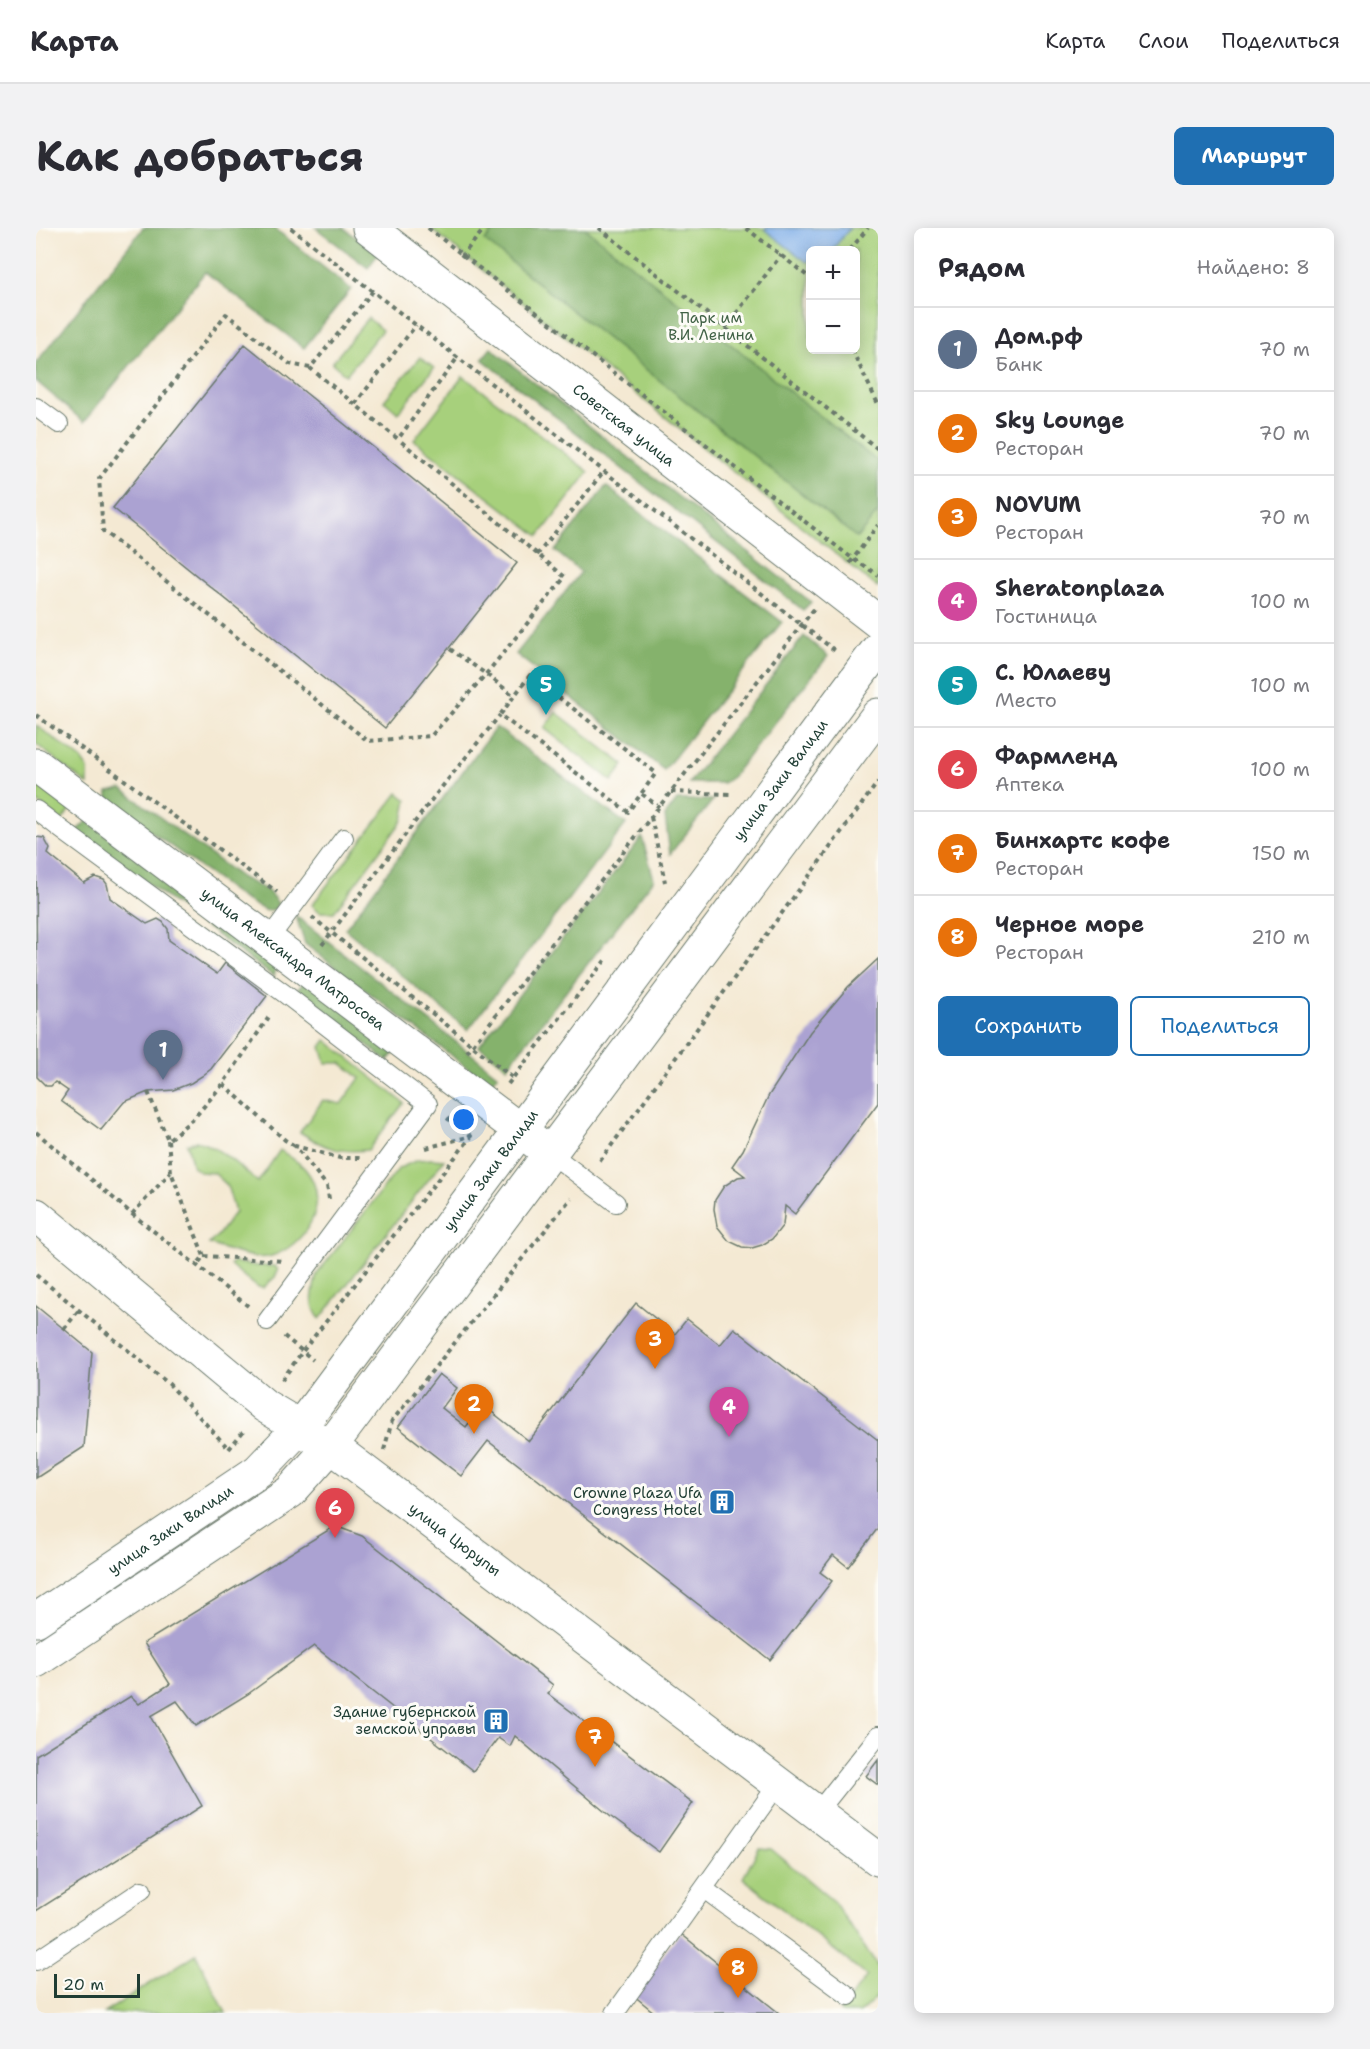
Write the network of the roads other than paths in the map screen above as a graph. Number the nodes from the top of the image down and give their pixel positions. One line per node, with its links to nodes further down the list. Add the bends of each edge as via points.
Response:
1 (369, 228): 4 (main road, Советская улица)
2 (36, 406): 3 (lane)
3 (59, 424)
4 (878, 622)
5 (870, 660): 11 (main road, улица Заки Валиди)
6 (878, 715): 12 (main road)
7 (36, 765): 10 (main road, улица Александра Матросова)
8 (36, 810): 15 (lane, via 428,1104)
9 (344, 838): 10 (lane)
10 (268, 940): 11 (main road, улица Александра Матросова)
11 (520, 1131): 12 (main road, улица Александра Матросова); 16 (main road, улица Заки Валиди)
12 (550, 1153): 13 (lane); 17 (main road)
13 (616, 1203)
14 (36, 1215): 16 (main road, улица Цюрупы, via 265,1406)
15 (267, 1322)
16 (300, 1427): 17 (main road, улица Цюрупы); 18 (main road, улица Заки Валиди, via 258,1472)
17 (331, 1446): 19 (main road, via 290,1492); 21 (main road, улица Цюрупы)
18 (36, 1620)
19 (36, 1661)
20 (878, 1736): 22 (lane)
21 (778, 1784): 22 (main road, улица Цюрупы); 24 (lane)
22 (817, 1813): 23 (main road, улица Цюрупы)
23 (878, 1859)
24 (704, 1889): 27 (lane); 28 (lane)
25 (142, 1890): 26 (lane)
26 (36, 1961)
27 (849, 1996)
28 (615, 2013)

